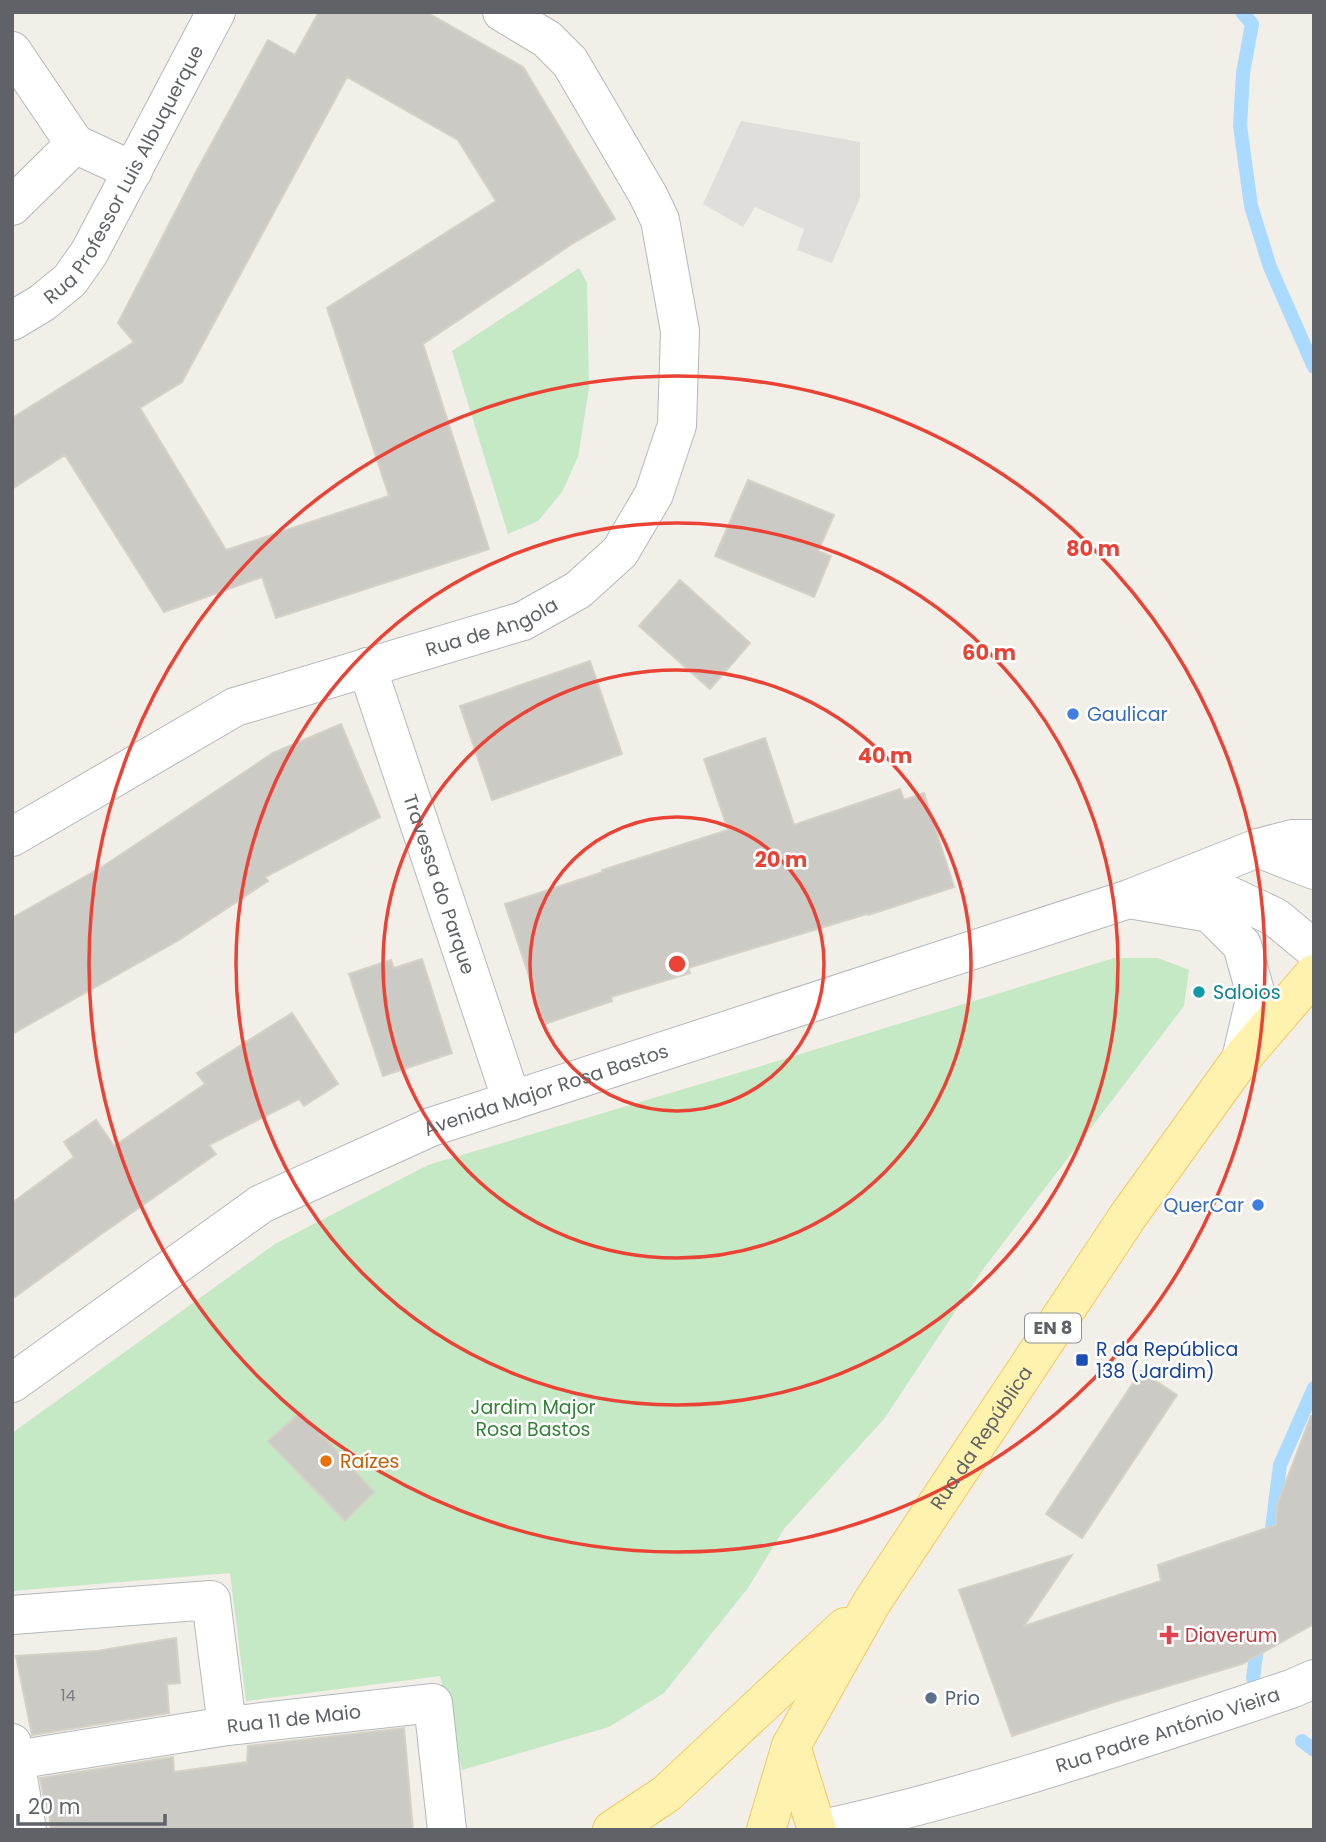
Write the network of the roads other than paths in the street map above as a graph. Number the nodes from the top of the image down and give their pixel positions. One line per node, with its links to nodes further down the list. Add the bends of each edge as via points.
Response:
1 (216, 12): 5 (street, Rua Professor Luis Albuquerque)
2 (502, 12): 8 (street, Rua de Angola, via 547,39 570,62 660,220 680,331 677,425 654,494 620,552 578,590 523,621)
3 (12, 51): 4 (street)
4 (75, 144): 5 (street); 6 (street)
5 (133, 171): 7 (street, Rua Professor Luis Albuquerque, via 70,280)
6 (12, 206)
7 (12, 321)
8 (367, 667): 9 (street, Rua de Angola, via 234,707); 17 (street, Travessa do Parque)
9 (12, 837)
10 (1314, 839): 11 (street)
11 (1258, 848): 12 (street); 13 (street)
12 (1314, 870)
13 (1129, 899): 14 (street, via 1209,887 1275,917); 16 (street, via 1210,913 1242,945 1256,995); 17 (street, Avenida Major Rosa Bastos)
14 (1314, 949)
15 (1314, 975): 16 (main road, Rua da República / EN 8)
16 (1241, 1059): 19 (main road, Rua da República / EN 8, via 1128,1216)
17 (512, 1101): 18 (street, Avenida Major Rosa Bastos, via 431,1127 261,1204)
18 (12, 1384)
19 (872, 1602): 23 (main road, Rua da República / EN 8); 28 (main road, via 666,1794)
20 (12, 1615): 22 (street, Rua 11 de Maio, via 211,1600)
21 (1314, 1679): 25 (street, Rua Padre António Vieira)
22 (227, 1726): 24 (street); 27 (street, Rua 11 de Maio, via 433,1703)
23 (791, 1746): 29 (main road, Rua da República); 30 (main road)
24 (14, 1751): 26 (street)
25 (1019, 1778): 30 (street, Rua Padre António Vieira); 31 (street, Rua Padre António Vieira)
26 (27, 1830)
27 (447, 1830)
28 (612, 1830)
29 (766, 1830)
30 (818, 1830)
31 (940, 1830)

